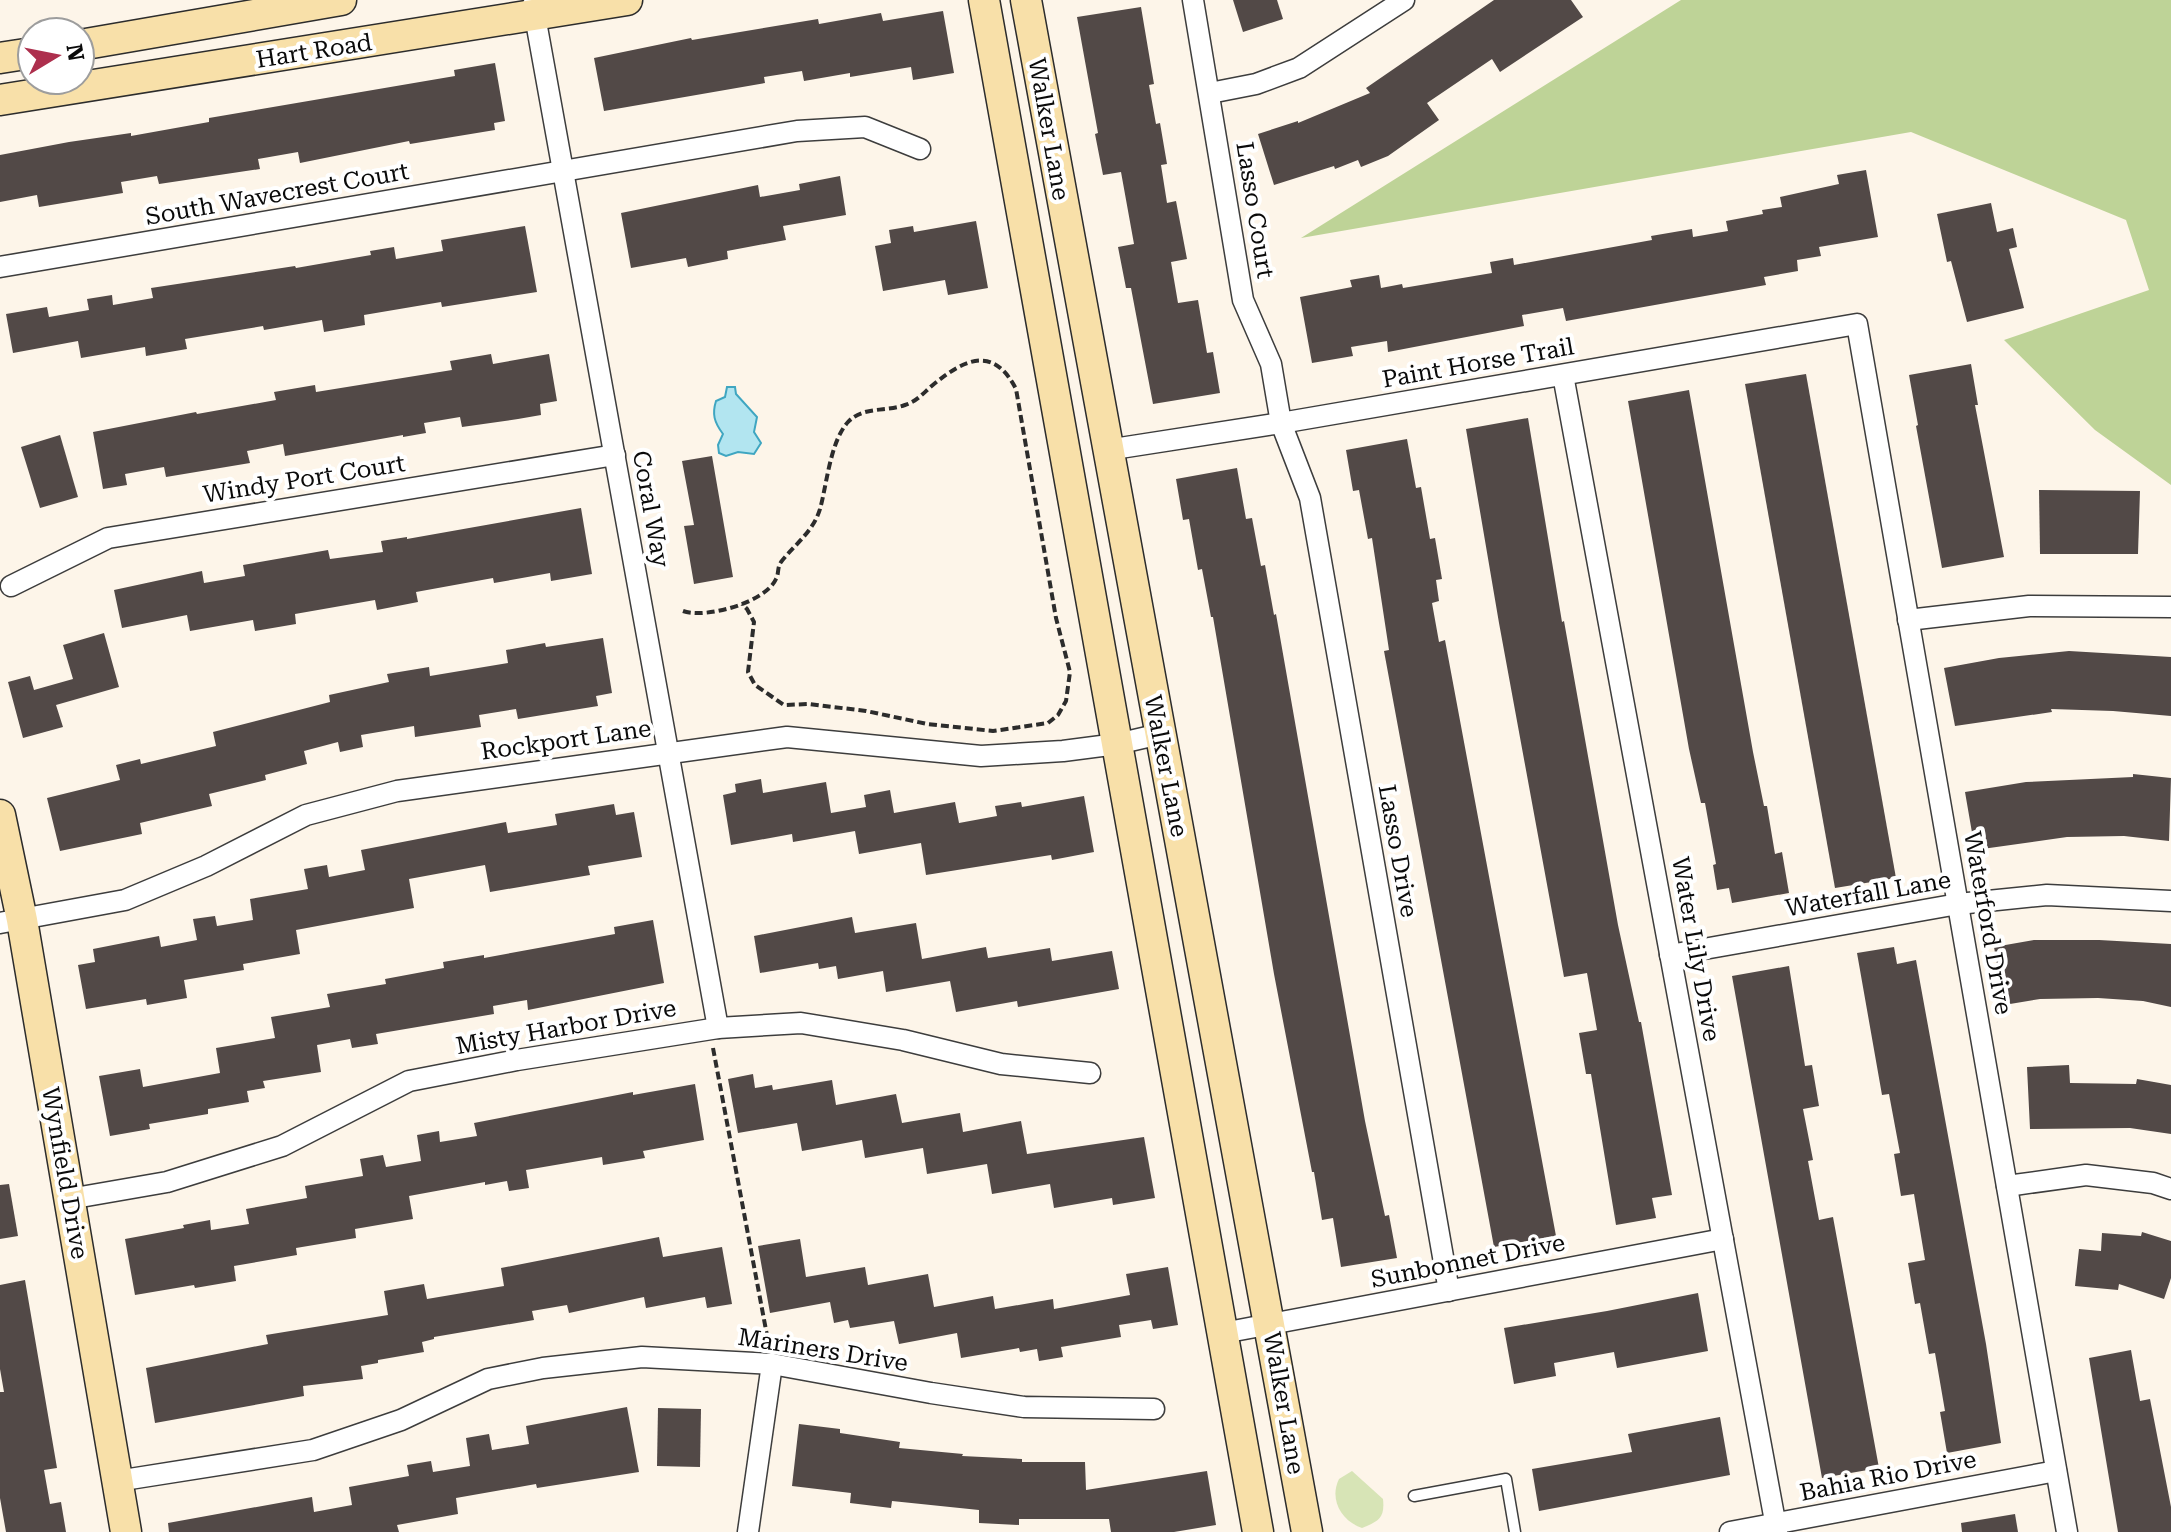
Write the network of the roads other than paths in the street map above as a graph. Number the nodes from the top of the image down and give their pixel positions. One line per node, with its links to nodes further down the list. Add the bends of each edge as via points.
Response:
1 (341, 0): 8 (street, Hart Road)
2 (627, 0): 7 (street, Hart Road)
3 (984, 0): 22 (street, Walker Lane)
4 (1026, 0): 17 (street, Walker Lane)
5 (1193, 0): 9 (street, Lasso Court)
6 (1404, 0): 9 (street, via 1299,68)
7 (534, 8): 10 (street, Hart Road); 12 (street, Coral Way)
8 (96, 42)
9 (1210, 93): 16 (street, Lasso Court, via 1243,300 1271,364)
10 (0, 100)
11 (920, 149): 12 (street, South Wavecrest Court, via 865,127 797,131)
12 (563, 172): 13 (street, South Wavecrest Court); 18 (street, Coral Way)
13 (0, 267)
14 (1857, 324): 15 (street, Paint Horse Trail); 21 (street, Waterford Drive)
15 (1563, 375): 16 (street, Paint Horse Trail); 28 (street, Water Lily Drive)
16 (1281, 423): 17 (street, Paint Horse Trail); 35 (street, Lasso Drive, via 1310,498)
17 (1107, 450): 22 (street, Walker Lane)
18 (615, 455): 19 (street, Windy Port Court, via 108,538); 23 (street, Coral Way)
19 (11, 586)
20 (2171, 607): 21 (street, via 2029,606)
21 (1908, 620): 26 (street, Waterford Drive)
22 (1140, 739): 23 (street, Rockport Lane, via 981,756 787,737); 36 (street, Walker Lane, via 1192,905); 37 (street, Walker Lane, via 1184,1116)
23 (668, 751): 27 (street, Rockport Lane, via 397,791 306,815 125,900); 29 (street, Coral Way)
24 (0, 815): 27 (street, Wynfield Drive)
25 (2171, 901): 26 (street, Waterfall Lane, via 2047,895)
26 (1958, 904): 28 (street, Waterfall Lane); 31 (street, Waterford Drive)
27 (11, 922): 33 (street, Wynfield Drive)
28 (1670, 955): 34 (street, Water Lily Drive)
29 (714, 1029): 30 (street, Misty Harbor Drive, via 801,1023 1001,1064); 33 (street, Misty Harbor Drive, via 409,1081 282,1146 167,1182)
30 (1090, 1073)
31 (2007, 1186): 32 (street, via 2086,1175); 40 (street, Waterford Drive)
32 (2171, 1189)
33 (69, 1199): 41 (street, Wynfield Drive)
34 (1723, 1239): 35 (street, Sunbonnet Drive); 44 (street, Water Lily Drive)
35 (1449, 1291): 36 (street, Sunbonnet Drive)
36 (1270, 1325): 37 (street, Sunbonnet Drive); 49 (street, Walker Lane)
37 (1230, 1332): 43 (street, Walker Lane)
38 (772, 1364): 39 (street, Mariners Drive, via 1024,1407); 41 (street, Mariners Drive, via 642,1357 543,1368 488,1379 401,1420 313,1450); 46 (street)
39 (1154, 1409)
40 (2056, 1471): 44 (street, Bahia Rio Drive); 52 (street, Waterford Drive)
41 (117, 1481): 45 (street, Wynfield Drive)
42 (1414, 1496): 50 (lane, via 1506,1479)
43 (1253, 1502): 47 (street, Walker Lane); 48 (street)
44 (1776, 1528): 51 (street, Bahia Rio Drive)
45 (126, 1532)
46 (748, 1532)
47 (1258, 1532)
48 (1269, 1532)
49 (1307, 1532)
50 (1515, 1532)
51 (1730, 1532)
52 (2067, 1532)

